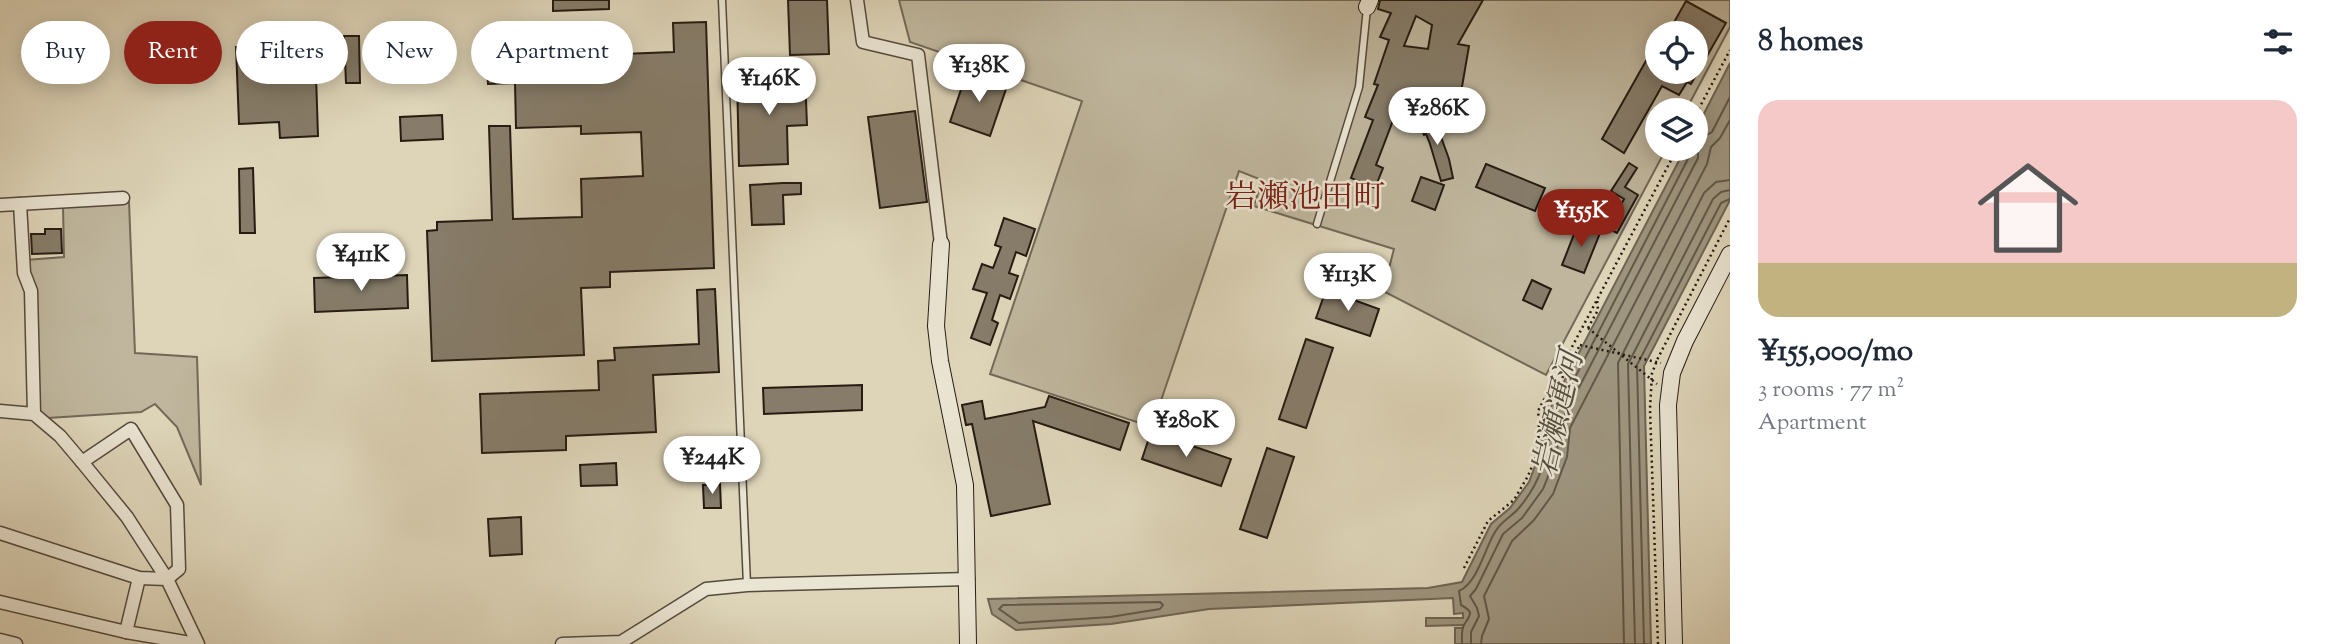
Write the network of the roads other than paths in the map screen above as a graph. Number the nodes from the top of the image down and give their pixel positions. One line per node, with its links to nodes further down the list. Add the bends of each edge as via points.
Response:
1 (722, 0): 17 (lane)
2 (857, 0): 8 (street, via 863,42 918,55)
3 (1368, 3): 7 (lane, via 1359,87)
4 (123, 198): 5 (street)
5 (20, 204): 6 (street); 11 (street, via 24,274 31,291)
6 (0, 205)
7 (1317, 224)
8 (942, 244): 16 (street, via 937,337 965,485)
9 (1730, 254): 25 (street, via 1672,373 1668,405)
10 (0, 411): 11 (street)
11 (34, 414): 12 (street)
12 (82, 462): 15 (street, via 127,517); 15 (street, via 131,429 177,505 179,569)
13 (0, 533): 14 (street)
14 (139, 578): 15 (street); 19 (street)
15 (167, 579): 22 (street)
16 (968, 579): 17 (street); 24 (street)
17 (747, 585): 23 (street, via 706,589 621,642)
18 (0, 602): 19 (street)
19 (126, 632): 22 (street)
20 (0, 640): 21 (street)
21 (16, 644)
22 (197, 644)
23 (562, 644)
24 (968, 644)
25 (1674, 644)

